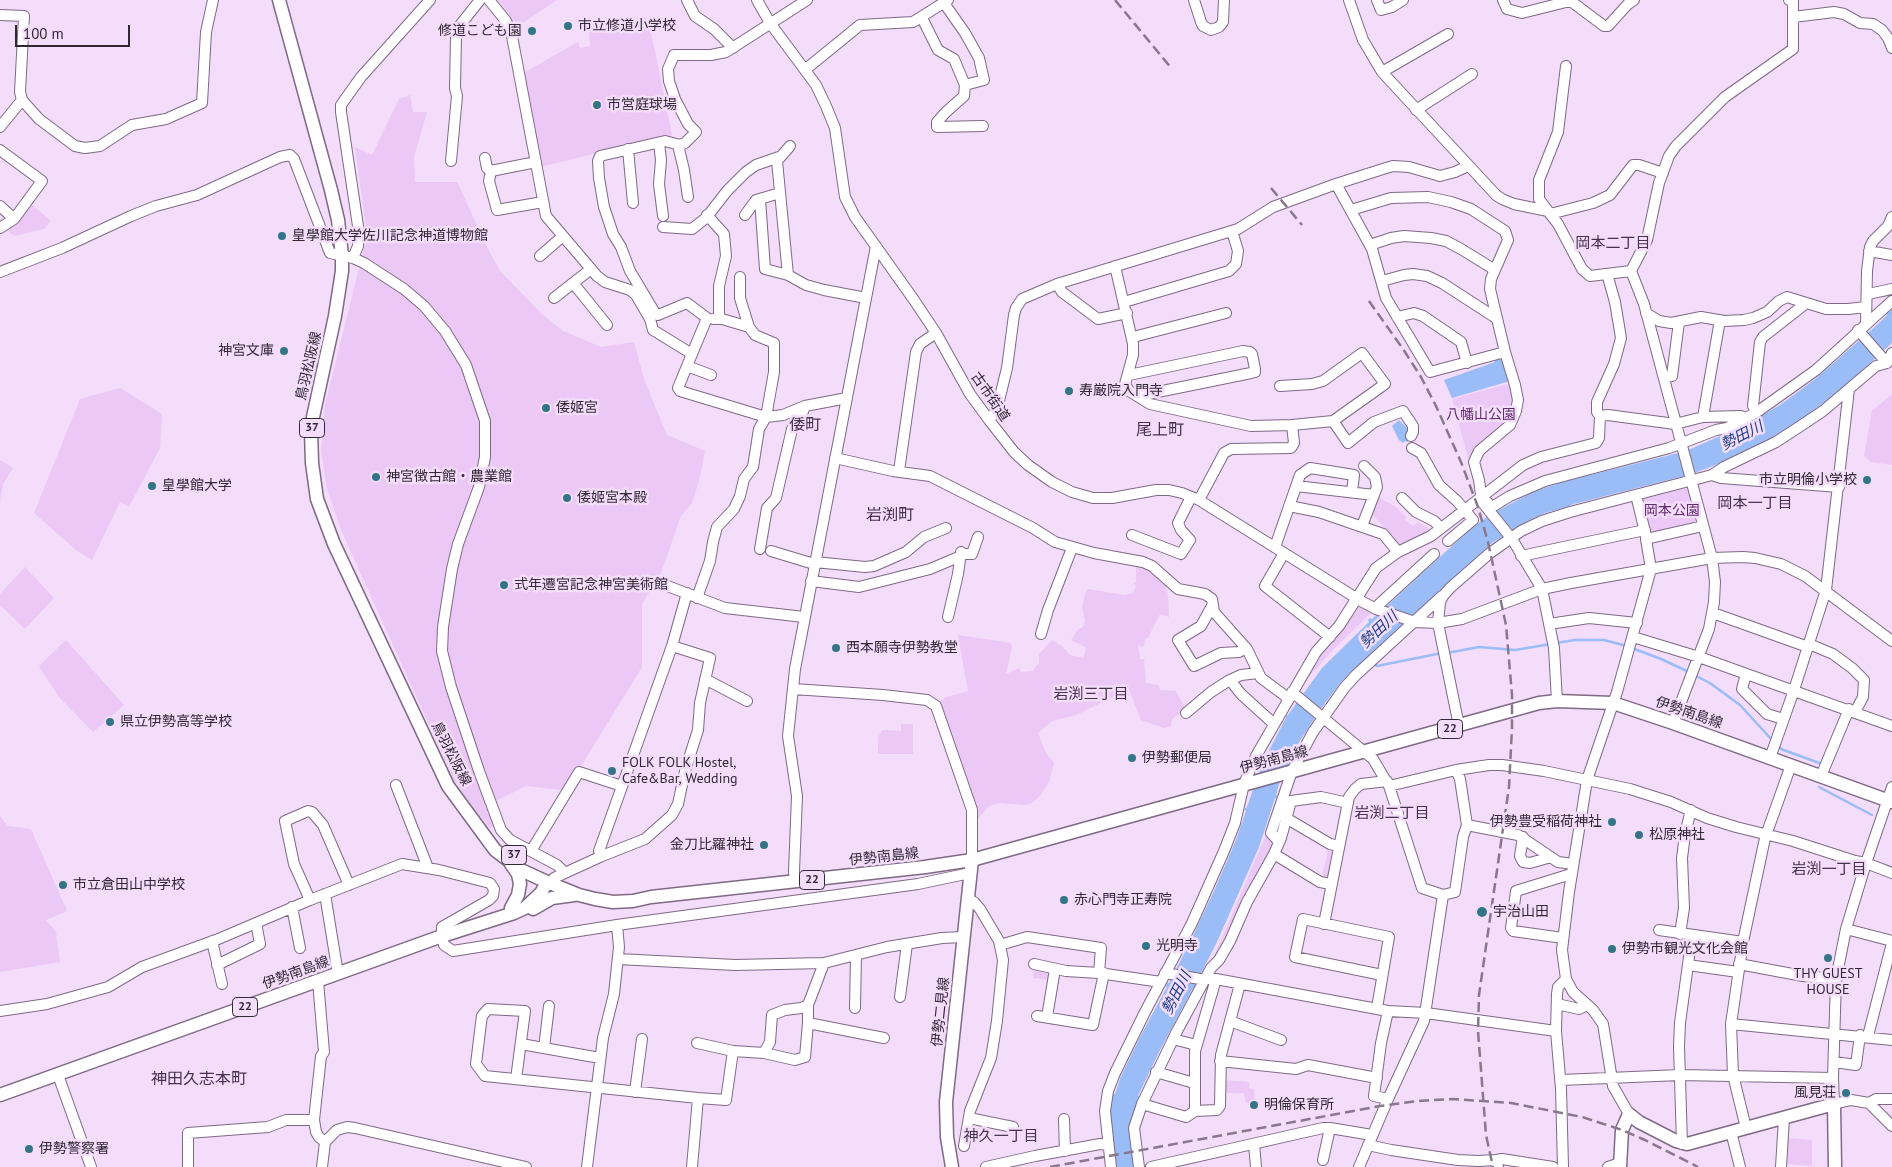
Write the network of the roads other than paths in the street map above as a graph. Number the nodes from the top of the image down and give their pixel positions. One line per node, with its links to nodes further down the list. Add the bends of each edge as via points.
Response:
1 (213, 0): 31 (street, via 206,32 202,103 166,119 132,125 100,146 85,148 75,146 39,119)
2 (279, 0): 70 (main road, 鳥羽松阪線 / 37)
3 (430, 0): 70 (street, via 361,77 342,105 358,226 358,246)
4 (480, 0): 42 (street, via 457,29 457,96)
5 (489, 0): 43 (street, via 510,31)
6 (687, 0): 24 (street, via 698,19 714,29)
7 (757, 0): 22 (street, 古市街道)
8 (807, 0): 22 (street)
9 (1194, 0): 10 (street, via 1201,22 1211,30 1223,22)
10 (1224, 0)
11 (1349, 0): 28 (street, via 1363,40)
12 (1377, 0): 13 (street, via 1381,10)
13 (1403, 0)
14 (1503, 0): 15 (street, via 1507,9 1522,13 1572,2 1608,26)
15 (1634, 0)
16 (1788, 0): 17 (street)
17 (1793, 0): 20 (street)
18 (946, 2): 21 (street); 30 (street, via 979,58 984,80)
19 (0, 14): 31 (street, via 24,16)
20 (1793, 16): 25 (street, via 1844,14 1882,30); 46 (street, via 1793,49 1725,97 1676,146)
21 (922, 18): 27 (street, via 903,24 860,25); 30 (street, via 938,50 954,59)
22 (770, 23): 24 (street); 27 (street, 古市街道)
23 (1448, 34): 28 (street)
24 (733, 48): 36 (street, via 711,55 674,55 671,60 668,68 675,99 696,132)
25 (1892, 48)
26 (1566, 66): 55 (street, via 1558,132 1539,180 1539,200)
27 (806, 70): 66 (street, 古市街道, via 820,92 835,128 845,197)
28 (1382, 72): 32 (street)
29 (1472, 74): 32 (street)
30 (965, 84): 33 (street, via 964,96 937,122 937,127)
31 (22, 100): 34 (street)
32 (1416, 110): 44 (street)
33 (983, 126)
34 (0, 128)
35 (659, 142): 36 (street); 38 (street); 58 (street)
36 (678, 145): 49 (street)
37 (790, 146): 40 (street)
38 (628, 149): 52 (street); 94 (street, via 600,156 598,161 604,207 630,271 658,315 687,303)
39 (0, 150): 59 (street, via 42,181)
40 (779, 157): 48 (street); 57 (street, via 746,172)
41 (485, 158): 45 (street)
42 (451, 161)
43 (536, 162): 45 (street); 51 (street)
44 (1468, 166): 47 (street, via 1440,176 1393,166); 55 (street, via 1502,199)
45 (491, 171): 51 (street, via 490,182 498,210)
46 (1663, 173): 55 (street, via 1633,165 1610,195 1593,203); 74 (street, via 1647,240)
47 (1336, 184): 54 (street); 63 (street, via 1273,207)
48 (780, 193): 50 (street); 77 (street)
49 (688, 197)
50 (760, 199): 56 (street); 77 (street, via 765,269)
51 (543, 202): 64 (street, via 546,216)
52 (633, 203)
53 (0, 206): 59 (street)
54 (1350, 210): 65 (street); 73 (street, via 1390,198 1415,197 1440,199 1471,209 1505,231 1508,240)
55 (1549, 213): 76 (street, via 1586,273 1594,276)
56 (745, 214)
57 (708, 215): 61 (street, via 692,230); 96 (street, via 724,234 726,256 719,286)
58 (663, 216)
59 (14, 219): 62 (street)
60 (1891, 224): 67 (street, via 1872,241)
61 (663, 227)
62 (0, 228)
63 (1232, 232): 71 (street); 87 (street, via 1238,251 1236,264 1229,271)
64 (563, 236): 69 (street); 72 (street)
65 (1370, 245): 73 (street, via 1404,236 1431,238 1446,241); 79 (street)
66 (876, 246): 85 (street); 102 (street, 古市街道)
67 (1870, 251): 68 (street); 83 (street)
68 (1892, 255)
69 (540, 256)
70 (347, 257): 75 (street, via 330,253 290,155 197,195 130,216); 225 (main road, 鳥羽松阪線 / 37, via 311,431 317,499 334,544 448,786); 230 (street, via 375,269 424,306 445,331 466,365 482,409 483,470 452,569 442,651 451,687 501,830 510,840)
71 (1115, 266): 81 (street); 87 (street)
72 (591, 269): 80 (street); 106 (street, via 605,282 630,290 640,301 653,330)
73 (1495, 270): 95 (street, via 1490,288)
74 (1631, 271): 76 (street); 92 (street)
75 (0, 272)
76 (1608, 274): 120 (street, via 1621,338 1614,364 1596,402)
77 (788, 276): 85 (street, via 824,290)
78 (740, 277): 100 (street, via 740,298)
79 (1382, 281): 93 (street, via 1386,298); 95 (street, via 1413,274 1427,276 1442,282)
80 (573, 284): 84 (street); 99 (street)
81 (1057, 284): 90 (street, via 1062,292 1098,319); 123 (street, via 1022,299 1016,308 1002,391 997,409)
82 (1892, 289): 83 (street)
83 (1868, 294): 89 (street)
84 (554, 298)
85 (866, 298): 116 (street)
86 (1892, 301): 101 (street)
87 (1124, 302): 90 (street)
88 (1805, 304): 89 (street, via 1826,309); 97 (street, via 1784,297 1758,317); 118 (street, via 1760,342 1754,406)
89 (1866, 307): 101 (street)
90 (1127, 313): 103 (street)
91 (1226, 313): 103 (street)
92 (1646, 313): 98 (street, via 1659,321); 112 (street)
93 (1397, 317): 108 (street, via 1414,313 1423,316 1461,342); 108 (street, via 1430,372)
94 (706, 318): 96 (street); 106 (street)
95 (1496, 318): 104 (street)
96 (719, 319): 100 (street)
97 (1720, 320): 98 (street, via 1702,318); 121 (street)
98 (1679, 322): 112 (street, via 1672,376)
99 (607, 325)
100 (749, 327): 119 (street, via 755,336 774,343 774,372)
101 (1861, 329): 107 (street); 118 (street, via 1816,370)
102 (936, 333): 123 (street, 古市街道, via 960,378); 132 (street, via 920,344 916,352)
103 (1133, 337): 111 (street)
104 (1505, 352): 108 (street); 142 (street, via 1515,385 1517,406 1510,425 1474,459)
105 (1892, 353): 107 (street)
106 (692, 354): 109 (street)
107 (1885, 361): 114 (street)
108 (1467, 363)
109 (687, 366): 110 (street); 119 (street, via 678,388 680,391)
110 (711, 375)
111 (1128, 376): 115 (street, via 1127,388); 115 (street, via 1243,351 1252,354 1255,369 1252,373)
112 (1664, 378): 125 (street)
113 (1280, 386): 124 (street, via 1323,382 1362,353 1385,384)
114 (1849, 389): 133 (street, via 1776,442); 136 (street)
115 (1138, 396): 126 (street, via 1150,404 1251,426)
116 (847, 398): 117 (street); 130 (street)
117 (805, 406): 119 (street, via 783,415); 155 (street, via 798,425 792,429 776,498 767,508)
118 (1757, 412): 122 (street)
119 (766, 416): 171 (street, via 759,429 753,467 744,479 734,510 717,527)
120 (1600, 416): 125 (street); 142 (street, via 1596,443 1527,462 1492,488)
121 (1704, 417): 122 (street); 125 (street)
122 (1744, 418): 128 (street)
123 (989, 420): 141 (street, 古市街道, via 1028,465 1072,492 1102,499 1169,490)
124 (1333, 422): 126 (street); 127 (street, via 1348,443 1374,422 1403,411 1414,426)
125 (1675, 424): 128 (street)
126 (1292, 425): 141 (street, via 1294,443 1291,448 1231,449 1224,453)
127 (1411, 436)
128 (1681, 445): 134 (street); 142 (street, via 1545,481 1492,507)
129 (1412, 448): 144 (street, via 1421,453 1439,485)
130 (835, 458): 132 (street); 163 (street)
131 (1364, 466): 139 (street, via 1376,479)
132 (899, 471): 154 (street, via 930,476)
133 (1712, 475): 134 (street); 136 (street)
134 (1690, 480): 138 (street); 146 (street)
135 (1296, 486): 137 (street); 137 (street, via 1300,475 1310,468 1354,475); 143 (street)
136 (1839, 487): 168 (street)
137 (1352, 492): 139 (street)
138 (1636, 495): 149 (street); 152 (street, via 1552,518)
139 (1374, 496): 145 (street)
140 (1402, 498): 148 (street, via 1416,512)
141 (1195, 499): 150 (street, via 1178,523 1190,540 1181,554); 156 (street, 古市街道)
142 (1482, 500): 144 (street); 152 (street)
143 (1289, 506): 145 (street); 156 (street)
144 (1465, 510): 148 (street); 153 (street, via 1473,520)
145 (1362, 526): 158 (street, via 1383,534)
146 (1703, 526): 149 (street); 162 (street)
147 (946, 528): 163 (street, via 924,537 906,552 874,566)
148 (1441, 528): 158 (street)
149 (1646, 534): 161 (street); 164 (street)
150 (1132, 535)
151 (978, 537): 159 (street, via 972,554)
152 (1510, 537): 161 (street); 170 (street)
153 (1448, 541)
154 (1072, 548): 173 (street, via 1143,562 1178,589 1205,594 1211,598); 182 (street)
155 (760, 549)
156 (1279, 550): 172 (street, 古市街道); 183 (street, via 1265,586)
157 (771, 551): 163 (street)
158 (1398, 552): 172 (street, via 1376,568)
159 (961, 554): 165 (street, via 930,569 859,587); 177 (street)
160 (1434, 554): 174 (street)
161 (1521, 556): 167 (street)
162 (1712, 558): 164 (street, 古市街道); 168 (street, 古市街道, via 1755,558 1774,563 1805,576); 175 (street, via 1715,582)
163 (815, 563): 165 (street)
164 (1651, 569): 167 (street, 古市街道); 181 (street)
165 (811, 581): 176 (street)
166 (658, 582): 169 (street)
167 (1542, 589): 179 (street, 古市街道, via 1473,615); 180 (street)
168 (1826, 590): 184 (street, 古市街道); 186 (street)
169 (687, 593): 171 (street); 187 (street)
170 (1443, 596): 178 (street); 179 (street)
171 (697, 598): 176 (street, via 725,608)
172 (1356, 599): 174 (street, 古市街道); 183 (street)
173 (1212, 606): 188 (street); 188 (street, via 1201,626 1178,640 1194,666 1221,653 1239,652)
174 (1375, 608): 178 (street, 古市街道)
175 (1713, 613): 186 (street); 189 (street)
176 (804, 617): 194 (street)
177 (948, 617)
178 (1413, 621): 179 (street, 古市街道); 202 (street, via 1345,687)
179 (1438, 623): 206 (street)
180 (1549, 624): 181 (street, via 1589,618); 198 (street, via 1554,643)
181 (1637, 624): 185 (street)
182 (1042, 634)
183 (1330, 637): 196 (street, via 1316,652)
184 (1892, 641)
185 (1631, 644): 189 (street); 199 (street)
186 (1808, 645): 195 (street); 200 (street, via 1833,654 1864,680 1863,697)
187 (672, 646): 192 (street, via 710,658); 218 (street)
188 (1246, 648): 190 (street)
189 (1699, 657): 191 (street); 204 (street)
190 (1258, 673): 193 (street); 196 (street, via 1268,684)
191 (1746, 674): 195 (street); 203 (street, via 1742,689 1768,714)
192 (705, 679): 197 (street); 232 (street, via 695,744 675,810 645,839)
193 (1230, 680): 201 (street); 205 (street)
194 (793, 689): 234 (street, via 927,700 936,706 972,810); 242 (street, via 788,736 797,796)
195 (1794, 690): 200 (street); 203 (street)
196 (1292, 695): 202 (street); 205 (street)
197 (747, 701)
198 (1556, 701): 199 (main road, 伊勢南島線 / 22); 206 (main road, 伊勢南島線 / 22)
199 (1613, 703): 204 (main road, 伊勢南島線 / 22); 214 (street)
200 (1852, 711): 207 (street); 213 (street)
201 (1186, 713)
202 (1323, 716): 209 (street); 212 (street)
203 (1784, 719): 208 (street)
204 (1673, 723): 208 (main road, 伊勢南島線 / 22)
205 (1274, 724): 215 (street, via 1256,756)
206 (1459, 726): 209 (main road, 伊勢南島線 / 22)
207 (1892, 726)
208 (1773, 748): 210 (main road, 伊勢南島線 / 22)
209 (1364, 751): 212 (main road, 伊勢南島線 / 22); 216 (street)
210 (1791, 766): 213 (main road, 伊勢南島線 / 22); 226 (street)
211 (1456, 770): 214 (street, via 1502,765); 216 (street); 224 (street)
212 (1291, 771): 215 (main road, 伊勢南島線 / 22); 228 (street, via 1270,833)
213 (1821, 776): 220 (main road, 伊勢南島線 / 22)
214 (1587, 780): 222 (street, via 1630,789); 238 (street)
215 (1247, 783): 234 (main road, 伊勢南島線 / 22); 281 (street, via 1224,851)
216 (1388, 783): 221 (street, via 1361,784 1351,793); 247 (street, via 1422,888)
217 (396, 785): 237 (street)
218 (622, 786): 230 (street, via 579,772); 232 (street, via 599,851)
219 (1892, 787): 220 (street)
220 (1890, 801): 236 (street)
221 (1348, 803): 223 (street, via 1321,797 1291,801); 229 (street)
222 (1691, 810): 226 (street, via 1729,825); 259 (street, via 1682,858 1684,908)
223 (1286, 818): 228 (street); 229 (street)
224 (1467, 825): 227 (street); 247 (street, via 1455,892)
225 (478, 828): 235 (main road, 鳥羽松阪線 / 37); 241 (main road, 鳥羽松阪線 / 37, via 506,850)
226 (1766, 834): 236 (street); 265 (street)
227 (1523, 838): 233 (street); 233 (street, via 1520,856 1523,862)
228 (1279, 842): 231 (street)
229 (1339, 846): 243 (street)
230 (531, 851): 241 (street, via 557,864)
231 (1274, 854): 243 (street, via 1320,882); 282 (street)
232 (602, 856): 241 (street)
233 (1551, 857): 238 (street)
234 (972, 860): 239 (main road, 伊勢二見線); 242 (main road, 伊勢南島線 / 22)
235 (509, 862): 241 (main road, 鳥羽松阪線 / 37, via 521,870); 252 (main road, via 518,874 520,884)
236 (1866, 863): 240 (street); 257 (street)
237 (428, 868): 244 (street, via 402,864); 261 (street, via 490,883 494,889 489,900 442,926)
238 (1572, 869): 263 (street); 263 (street, via 1516,891 1511,928 1513,931)
239 (970, 873): 249 (main road, 伊勢二見線); 256 (street, via 918,884)
240 (1892, 873)
241 (555, 877): 246 (main road, 伊勢南島線 / 22); 248 (main road, 伊勢南島線 / 22, via 582,888 613,895); 252 (main road, 伊勢南島線 / 22, via 535,888); 253 (main road, 伊勢南島線 / 22, via 525,908)
242 (795, 882): 248 (main road, 伊勢南島線 / 22)
243 (1331, 884): 255 (street)
244 (349, 885): 245 (street); 250 (street, via 323,825 308,811 285,821 294,864)
245 (325, 894): 250 (street); 279 (street)
246 (579, 895): 248 (main road, 伊勢南島線 / 22, via 613,902); 253 (main road, via 552,898 526,913)
247 (1443, 895): 297 (street)
248 (652, 898)
249 (968, 899): 262 (main road, 伊勢二見線); 268 (street, via 980,908)
250 (310, 900): 251 (street)
251 (292, 907): 254 (street); 269 (street)
252 (511, 908): 253 (main road, 伊勢南島線 / 22)
253 (490, 920): 261 (main road, 伊勢南島線 / 22)
254 (256, 923): 264 (street); 274 (street, via 260,944)
255 (1324, 924): 280 (street, via 1389,937); 280 (street, via 1303,919 1295,957)
256 (617, 925): 261 (street, via 454,951 444,945); 271 (street)
257 (1846, 929): 266 (street); 284 (street)
258 (1659, 930): 259 (street)
259 (1680, 934): 260 (street)
260 (1692, 935): 265 (street); 275 (street)
261 (442, 936): 279 (main road, 伊勢南島線 / 22)
262 (963, 937): 267 (street); 366 (main road, 伊勢二見線, via 946,1102)
263 (1563, 938): 283 (street)
264 (212, 942): 274 (street); 295 (street, via 142,966 108,987 47,1004)
265 (1743, 942): 276 (street)
266 (1892, 942): 305 (street)
267 (907, 944): 270 (street); 288 (street)
268 (1000, 945): 278 (street, via 1027,937 1100,948); 341 (street, via 1002,979 991,1058)
269 (300, 948)
270 (856, 955): 272 (street); 293 (street)
271 (618, 959): 272 (street, via 735,965); 317 (street)
272 (824, 963): 290 (street)
273 (1034, 964): 277 (street)
274 (217, 965): 286 (street)
275 (1688, 965): 276 (street); 322 (street, via 1680,1023)
276 (1739, 968): 284 (street); 302 (street)
277 (1055, 969): 278 (street); 299 (street)
278 (1102, 973): 281 (street); 299 (street, via 1093,1025)
279 (338, 974): 285 (main road, 伊勢南島線 / 22)
280 (1382, 975): 294 (street)
281 (1165, 976): 282 (street); 354 (street, via 1108,1091 1105,1111)
282 (1207, 979): 287 (street); 307 (street); 313 (street)
283 (1566, 979): 289 (street, via 1558,987); 291 (street, via 1573,992)
284 (1836, 980): 304 (street)
285 (318, 981): 321 (main road, 伊勢南島線 / 22); 344 (street, via 324,1052)
286 (222, 984)
287 (1240, 984): 294 (street); 300 (street)
288 (900, 997)
289 (1557, 1004): 291 (street, via 1579,1009); 303 (street)
290 (808, 1005): 301 (street); 316 (street, via 772,1015 770,1042)
291 (1587, 1005): 325 (street, via 1603,1024)
292 (549, 1006): 314 (street)
293 (855, 1008)
294 (1377, 1008): 296 (street)
295 (0, 1011)
296 (1388, 1011): 297 (street); 324 (street)
297 (1426, 1013): 303 (street); 334 (street)
298 (1036, 1016): 299 (street)
299 (1047, 1018)
300 (1230, 1021): 309 (street); 318 (street)
301 (808, 1023): 306 (street); 316 (street, via 805,1057 795,1060)
302 (1731, 1024): 304 (street); 323 (street)
303 (1556, 1031): 328 (street)
304 (1834, 1033): 305 (street); 319 (street)
305 (1864, 1036): 310 (street); 319 (street, via 1856,1065)
306 (884, 1038)
307 (1173, 1038): 313 (street); 320 (street)
308 (642, 1039): 331 (street)
309 (1280, 1040)
310 (1892, 1040)
311 (698, 1043): 315 (street)
312 (521, 1044): 314 (street); 327 (street); 327 (street, via 525,1011 488,1009 480,1023 476,1064 485,1076)
313 (1196, 1046): 329 (street)
314 (544, 1048): 317 (street)
315 (733, 1051): 316 (street); 333 (street, via 726,1100)
316 (764, 1053)
317 (600, 1058): 330 (street)
318 (1220, 1061): 324 (street, via 1296,1069 1308,1065); 339 (street, via 1220,1106 1217,1110)
319 (1834, 1062): 326 (street)
320 (1156, 1072): 329 (street); 337 (street)
321 (58, 1075): 332 (main road, 伊勢南島線 / 22); 360 (street)
322 (1680, 1075): 323 (street); 325 (street); 353 (street)
323 (1733, 1075): 326 (street); 348 (street)
324 (1377, 1078): 334 (street, via 1374,1096)
325 (1611, 1078): 328 (street); 340 (street, via 1616,1094)
326 (1833, 1078): 338 (street)
327 (516, 1079): 330 (street)
328 (1561, 1080): 374 (street)
329 (1194, 1083): 339 (street)
330 (596, 1088): 331 (street); 364 (street)
331 (635, 1092): 333 (street)
332 (0, 1095)
333 (698, 1098): 365 (street)
334 (1388, 1099): 350 (street)
335 (1892, 1100): 336 (street, via 1876,1099)
336 (1869, 1103): 338 (street, via 1851,1100); 345 (street)
337 (1142, 1104): 339 (street, via 1186,1117); 369 (street, via 1134,1128)
338 (1834, 1104): 342 (main road); 378 (main road)
339 (1195, 1111)
340 (1629, 1114): 353 (main road); 359 (main road, via 1622,1130)
341 (969, 1118): 346 (street); 355 (street)
342 (1784, 1118): 348 (main road); 377 (street)
343 (1064, 1119): 356 (street)
344 (314, 1120): 351 (street, via 316,1132); 361 (street, via 286,1120 268,1127 188,1133)
345 (1892, 1126)
346 (1013, 1127)
347 (1330, 1128): 350 (street); 352 (street); 357 (street)
348 (1746, 1128): 349 (main road)
349 (1731, 1132): 353 (main road); 376 (street)
350 (1370, 1140): 358 (street, via 1391,1150); 372 (street)
351 (325, 1142): 362 (street); 363 (street, via 337,1130 347,1127)
352 (1254, 1144): 370 (street); 371 (street)
353 (1682, 1144)
354 (1108, 1145): 356 (street); 368 (street)
355 (964, 1146)
356 (1065, 1151): 367 (street)
357 (1323, 1160)
358 (1497, 1163): 373 (street, via 1514,1160)
359 (1620, 1165): 375 (street)
360 (91, 1167)
361 (188, 1167)
362 (322, 1167)
363 (526, 1167)
364 (586, 1167)
365 (692, 1167)
366 (952, 1167)
367 (986, 1167)
368 (1112, 1167)
369 (1139, 1167)
370 (1151, 1167)
371 (1256, 1167)
372 (1359, 1167)
373 (1553, 1167)
374 (1563, 1167)
375 (1608, 1167)
376 (1740, 1167)
377 (1781, 1167)
378 (1835, 1167)

